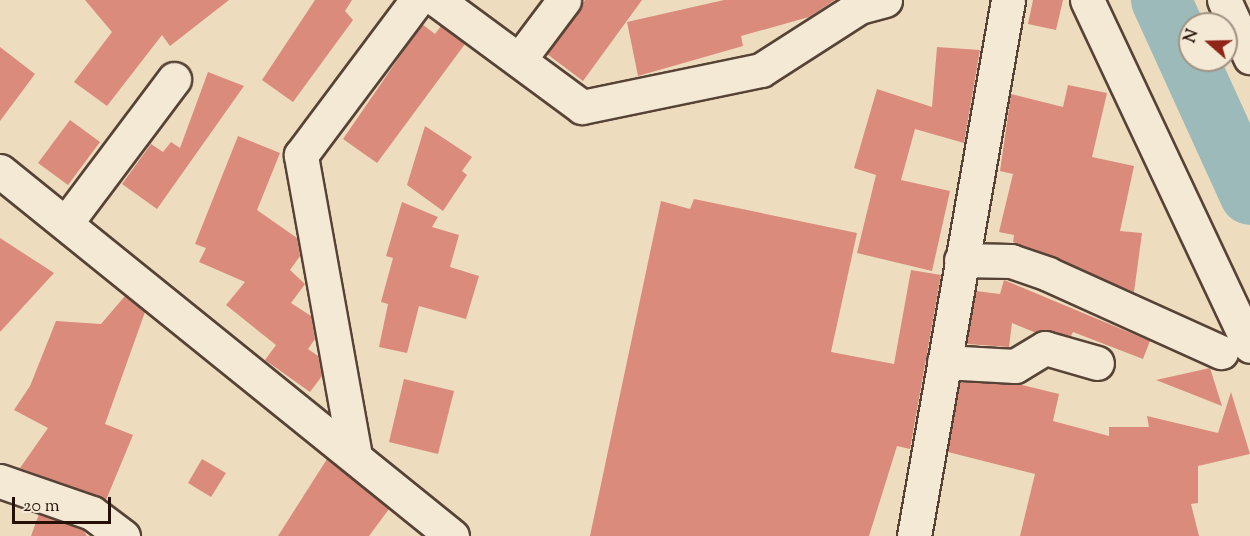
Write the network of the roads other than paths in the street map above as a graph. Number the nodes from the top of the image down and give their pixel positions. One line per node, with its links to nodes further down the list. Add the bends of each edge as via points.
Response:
1 (417, 0): 18 (street, via 301,155)
2 (437, 0): 10 (street)
3 (564, 0): 10 (street)
4 (885, 0): 8 (street)
5 (1008, 0): 14 (street, via 998,78)
6 (1087, 0): 15 (street)
7 (1224, 0): 9 (street)
8 (825, 13): 10 (street, via 761,70 582,107)
9 (1250, 57)
10 (519, 60)
11 (174, 79): 13 (street)
12 (0, 171): 13 (street)
13 (66, 223): 18 (street)
14 (961, 260): 15 (street, via 1011,261); 16 (street)
15 (1235, 349)
16 (944, 362): 17 (street, via 1015,366 1046,348); 22 (street)
17 (1096, 363)
18 (355, 456): 21 (street)
19 (0, 481): 20 (street, via 92,513)
20 (123, 536)
21 (452, 536)
22 (914, 536)

